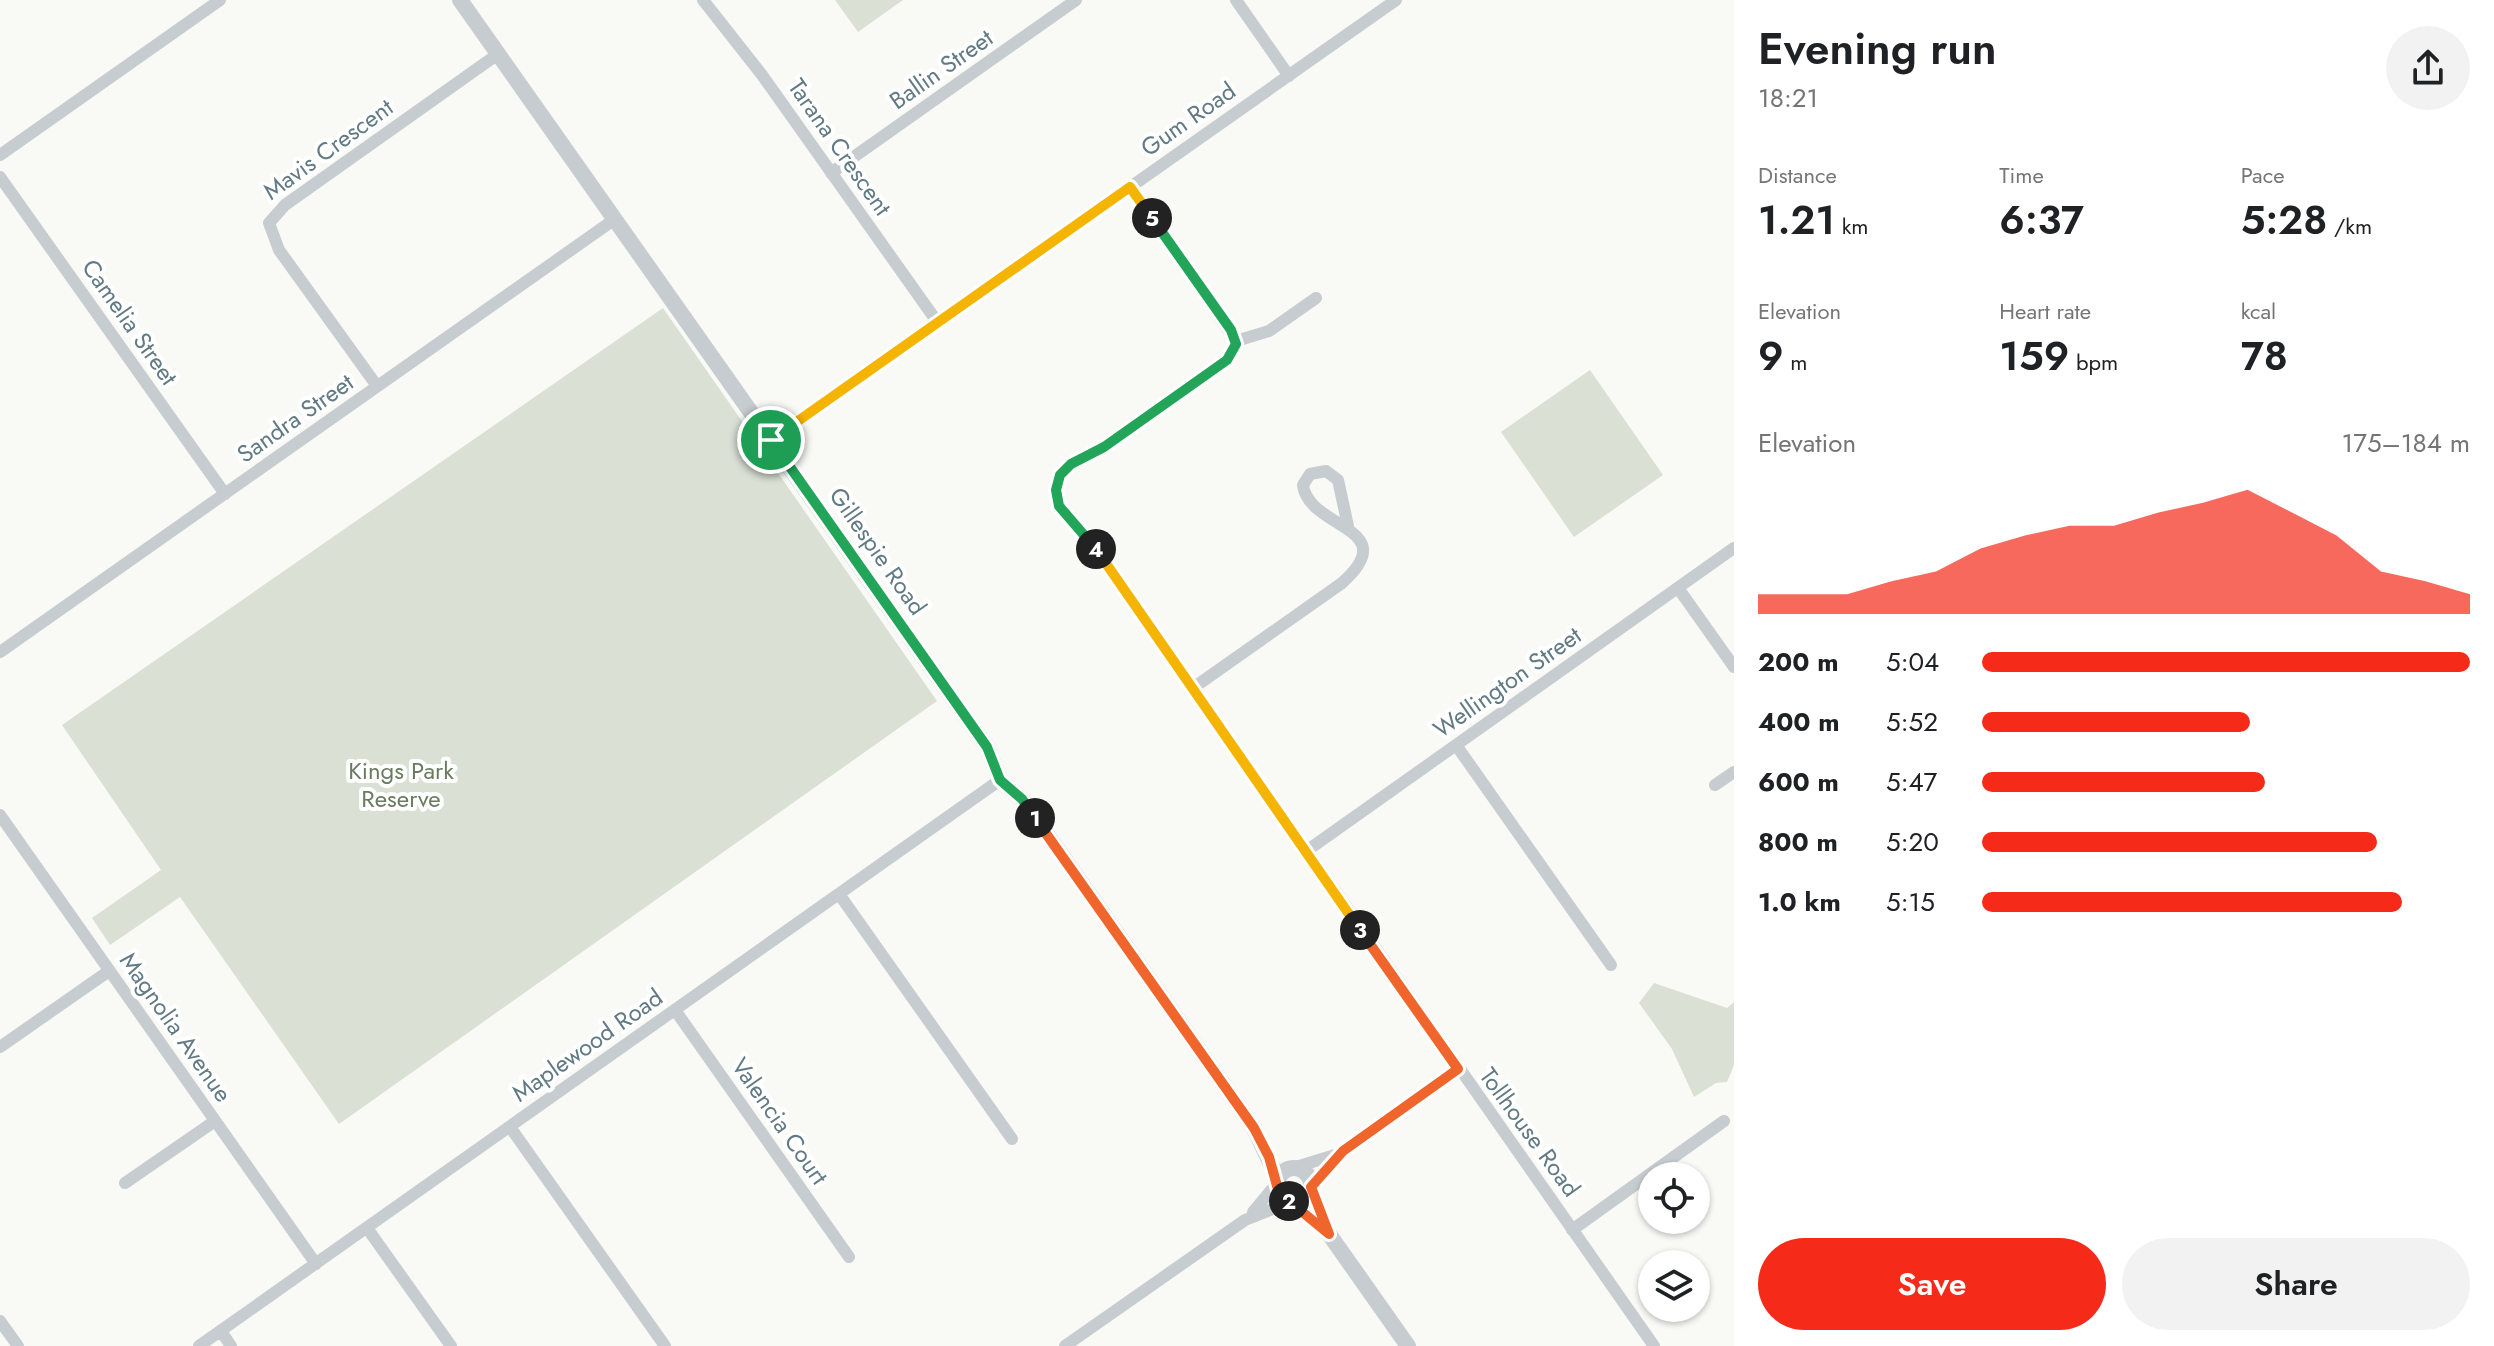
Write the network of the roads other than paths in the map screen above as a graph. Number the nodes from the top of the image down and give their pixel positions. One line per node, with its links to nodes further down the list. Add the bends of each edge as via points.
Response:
1 (220, 0): 9 (street)
2 (460, 0): 7 (street, Gillespie Road)
3 (703, 0): 10 (street, Tarana Crescent)
4 (1076, 0): 10 (street, Ballin Street)
5 (1236, 0): 8 (street)
6 (1396, 0): 8 (street, Gum Road)
7 (498, 54): 13 (street, Gillespie Road); 17 (street, Mavis Crescent, via 285,205 269,223 279,250)
8 (1289, 76): 12 (street, Gum Road)
9 (0, 155)
10 (831, 173): 15 (street, Tarana Crescent)
11 (0, 177): 19 (street, Camelia Street)
12 (1130, 187): 15 (street, Gum Road); 16 (street)
13 (615, 219): 17 (street, Sandra Street); 18 (street, Gillespie Road)
14 (1316, 298): 16 (street, via 1269,331)
15 (938, 323): 18 (street, Gum Road)
16 (1236, 341): 25 (street, Tollhouse Road, via 1227,360 1064,470 1056,490 1059,506 1087,536)
17 (377, 386): 19 (street, Sandra Street)
18 (771, 440): 28 (street, Gillespie Road, via 987,747)
19 (225, 494): 23 (street, Sandra Street)
20 (1348, 526): 20 (street, via 1308,499 1303,485 1310,474 1326,471 1338,480); 25 (street, via 1364,555 1355,571)
21 (1734, 548): 22 (street, Wellington Street)
22 (1678, 588): 24 (street); 26 (street, Wellington Street)
23 (0, 652)
24 (1734, 667)
25 (1193, 688): 31 (street, Tollhouse Road)
26 (1456, 745): 31 (street, Wellington Street); 33 (street)
27 (1734, 772): 29 (street)
28 (1000, 780): 32 (street, Maplewood Road); 41 (street, Gillespie Road, via 1022,799)
29 (1715, 785)
30 (1, 818): 34 (street, Magnolia Avenue)
31 (1305, 852): 37 (street, Tollhouse Road)
32 (839, 894): 35 (street, Maplewood Road); 42 (street)
33 (1611, 965)
34 (109, 971): 36 (street); 38 (street, Magnolia Avenue)
35 (675, 1010): 40 (street, Maplewood Road); 53 (street, Valencia Court)
36 (0, 1047)
37 (1458, 1069): 43 (street); 51 (street, Tollhouse Road)
38 (215, 1121): 46 (street); 54 (street, Magnolia Avenue)
39 (1724, 1121): 51 (street)
40 (510, 1127): 50 (street, Maplewood Road); 61 (street)
41 (1254, 1128): 44 (street, Gillespie Road); 45 (street, Gillespie Road)
42 (1012, 1139)
43 (1343, 1151): 44 (street); 47 (street)
44 (1294, 1167): 45 (street); 47 (street, via 1309,1176)
45 (1277, 1181): 48 (street, via 1282,1197); 49 (street)
46 (125, 1183)
47 (1311, 1188): 48 (street, via 1304,1199); 52 (street)
48 (1291, 1202): 49 (street); 52 (street)
49 (1245, 1220): 62 (street)
50 (367, 1228): 54 (street, Maplewood Road); 60 (street)
51 (1572, 1230): 64 (street, Tollhouse Road)
52 (1329, 1234): 63 (street)
53 (849, 1257)
54 (316, 1264): 56 (street, Maplewood Road)
55 (0, 1321): 57 (street)
56 (221, 1331): 58 (street, Maplewood Road); 59 (street)
57 (18, 1346)
58 (199, 1346)
59 (231, 1346)
60 (451, 1346)
61 (665, 1346)
62 (1065, 1346)
63 (1408, 1346)
64 (1654, 1346)

